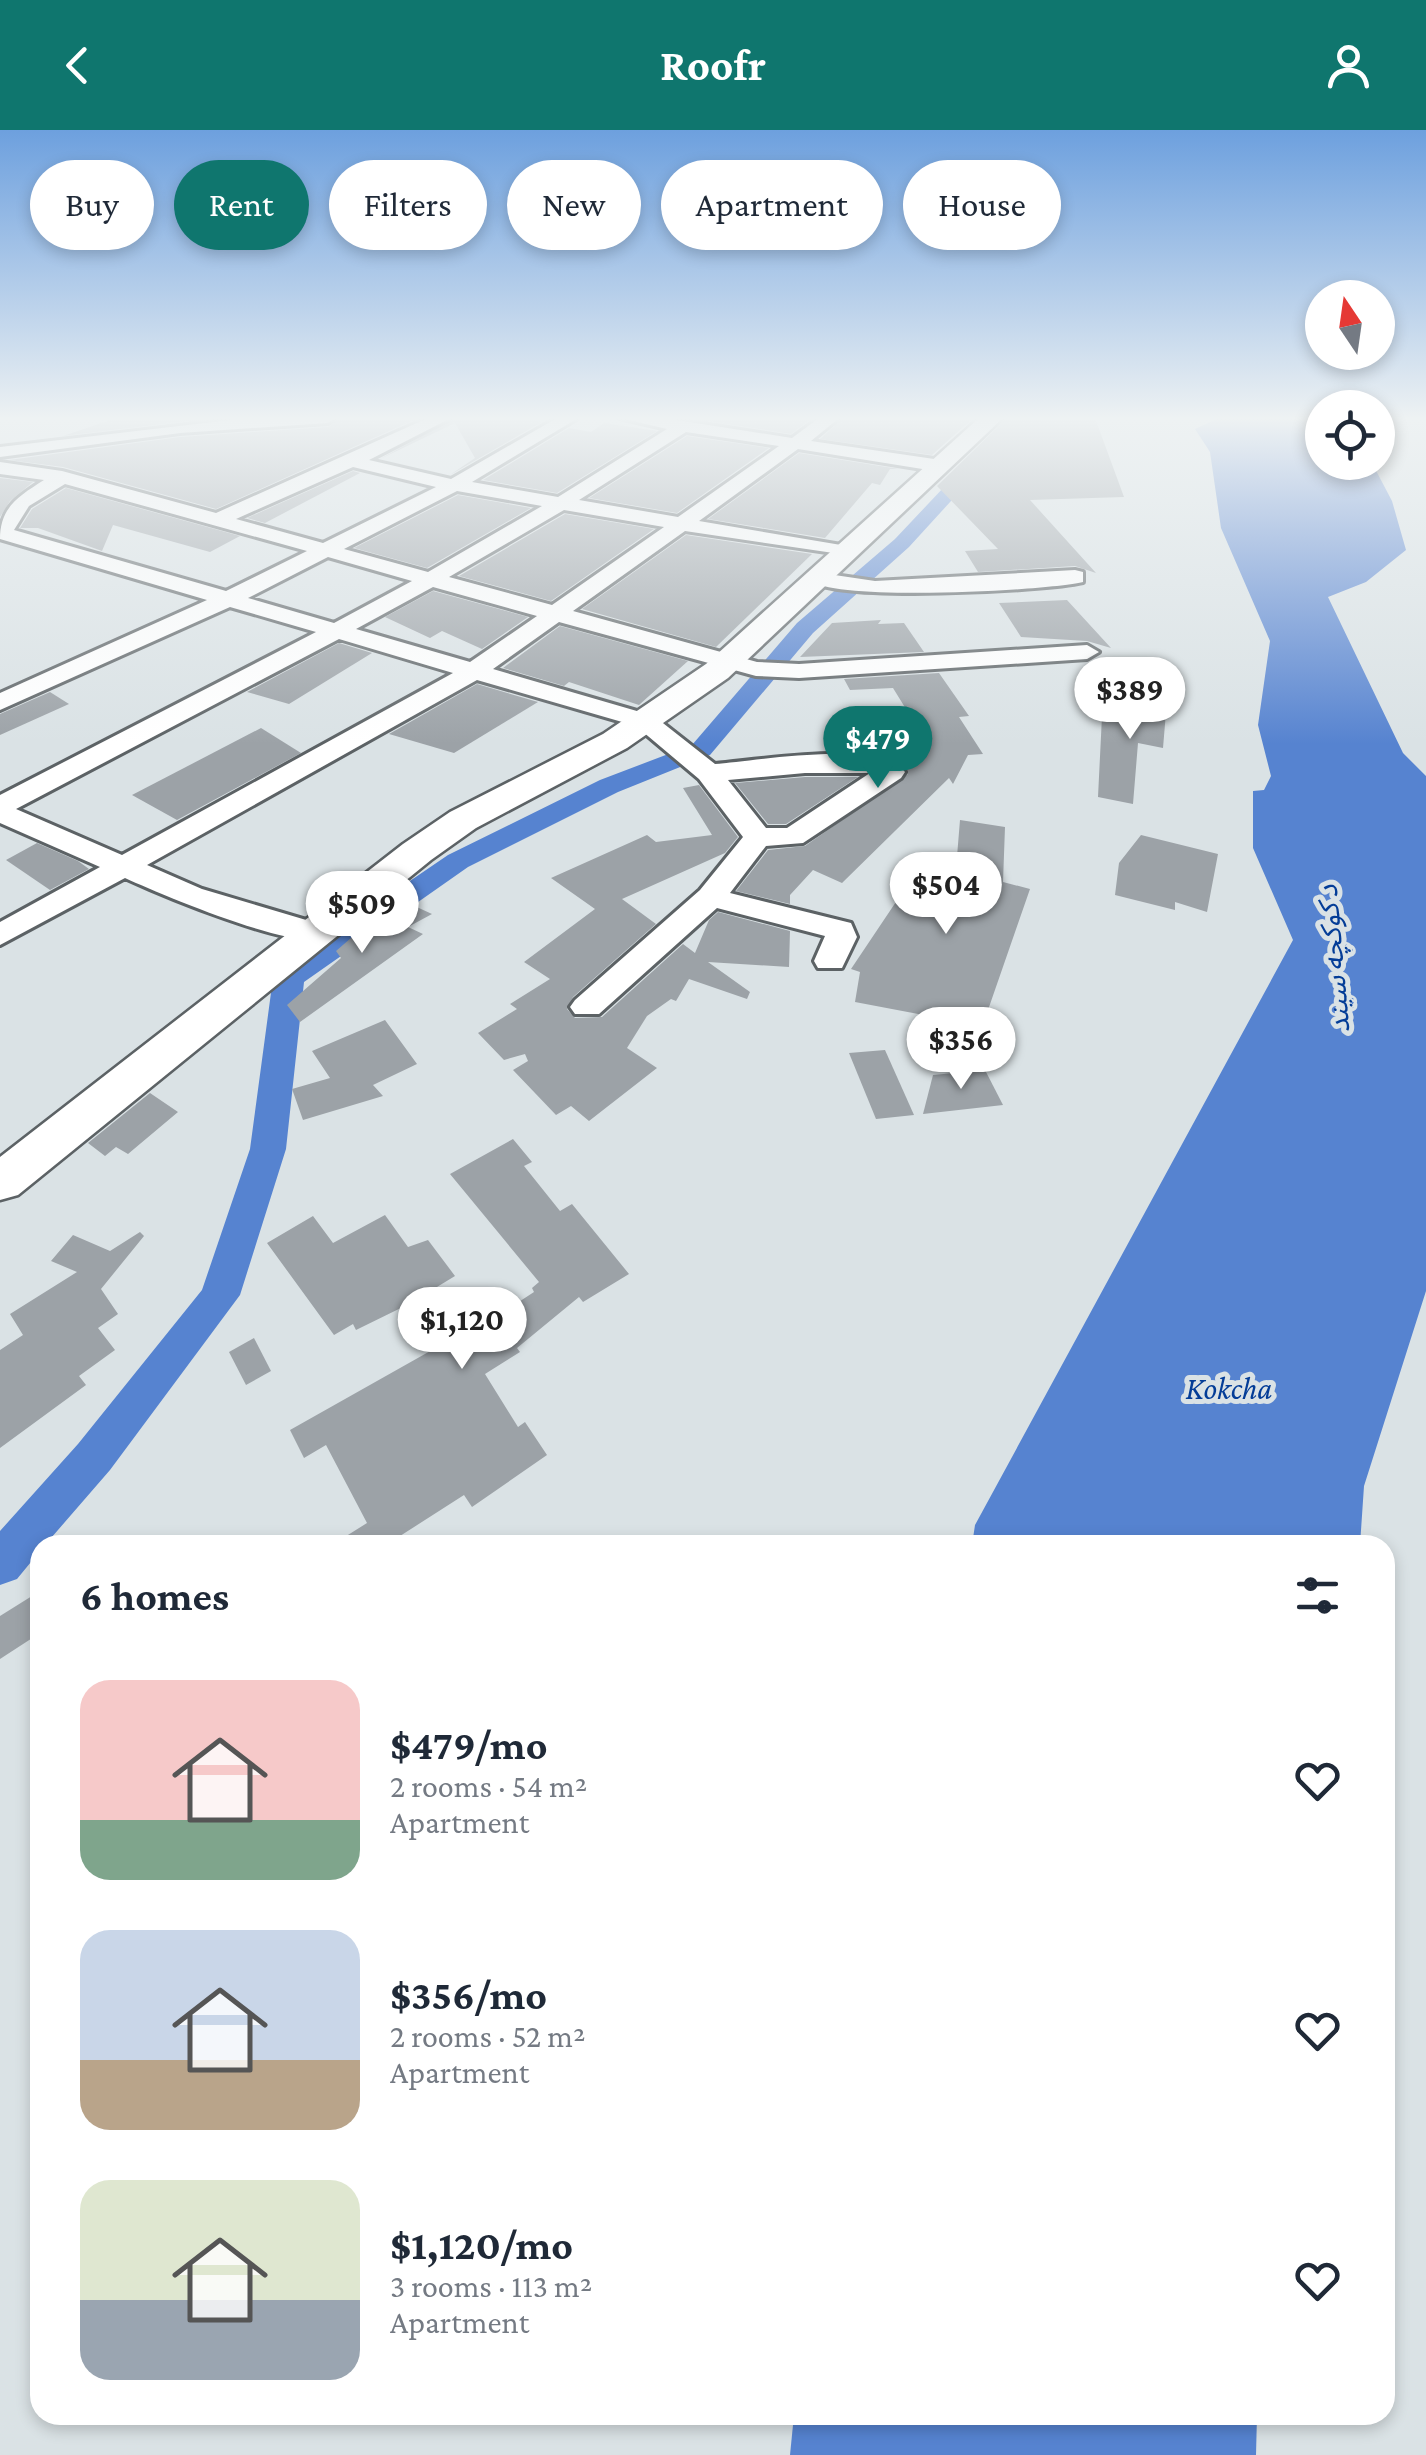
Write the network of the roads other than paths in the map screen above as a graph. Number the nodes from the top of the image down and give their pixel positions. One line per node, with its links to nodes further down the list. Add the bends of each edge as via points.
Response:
1 (6, 526): 12 (street, via 2,533)
2 (235, 526): 8 (street)
3 (368, 526): 8 (street)
4 (524, 526): 11 (street)
5 (676, 526): 13 (street)
6 (692, 526): 9 (street)
7 (881, 526): 9 (street)
8 (320, 550): 11 (street); 12 (street)
9 (836, 572): 10 (street, via 876,588); 16 (street)
10 (1075, 577)
11 (425, 580): 13 (street); 14 (street)
12 (226, 600): 14 (street); 18 (street)
13 (557, 616): 16 (street); 17 (street)
14 (340, 630): 17 (street); 21 (street)
15 (1087, 652): 16 (street, via 799,672)
16 (740, 666): 19 (street)
17 (474, 671): 19 (street); 23 (street)
18 (0, 702)
19 (645, 721): 20 (street); 25 (street, via 462,820)
20 (693, 761): 22 (street); 22 (street, via 880,764 891,772 794,837)
21 (0, 809): 23 (street)
22 (758, 837): 24 (street)
23 (117, 866): 25 (street); 26 (street)
24 (712, 898): 27 (street, via 840,930); 28 (street)
25 (312, 932): 29 (street)
26 (0, 935)
27 (830, 961)
28 (587, 1007)
29 (0, 1183)

